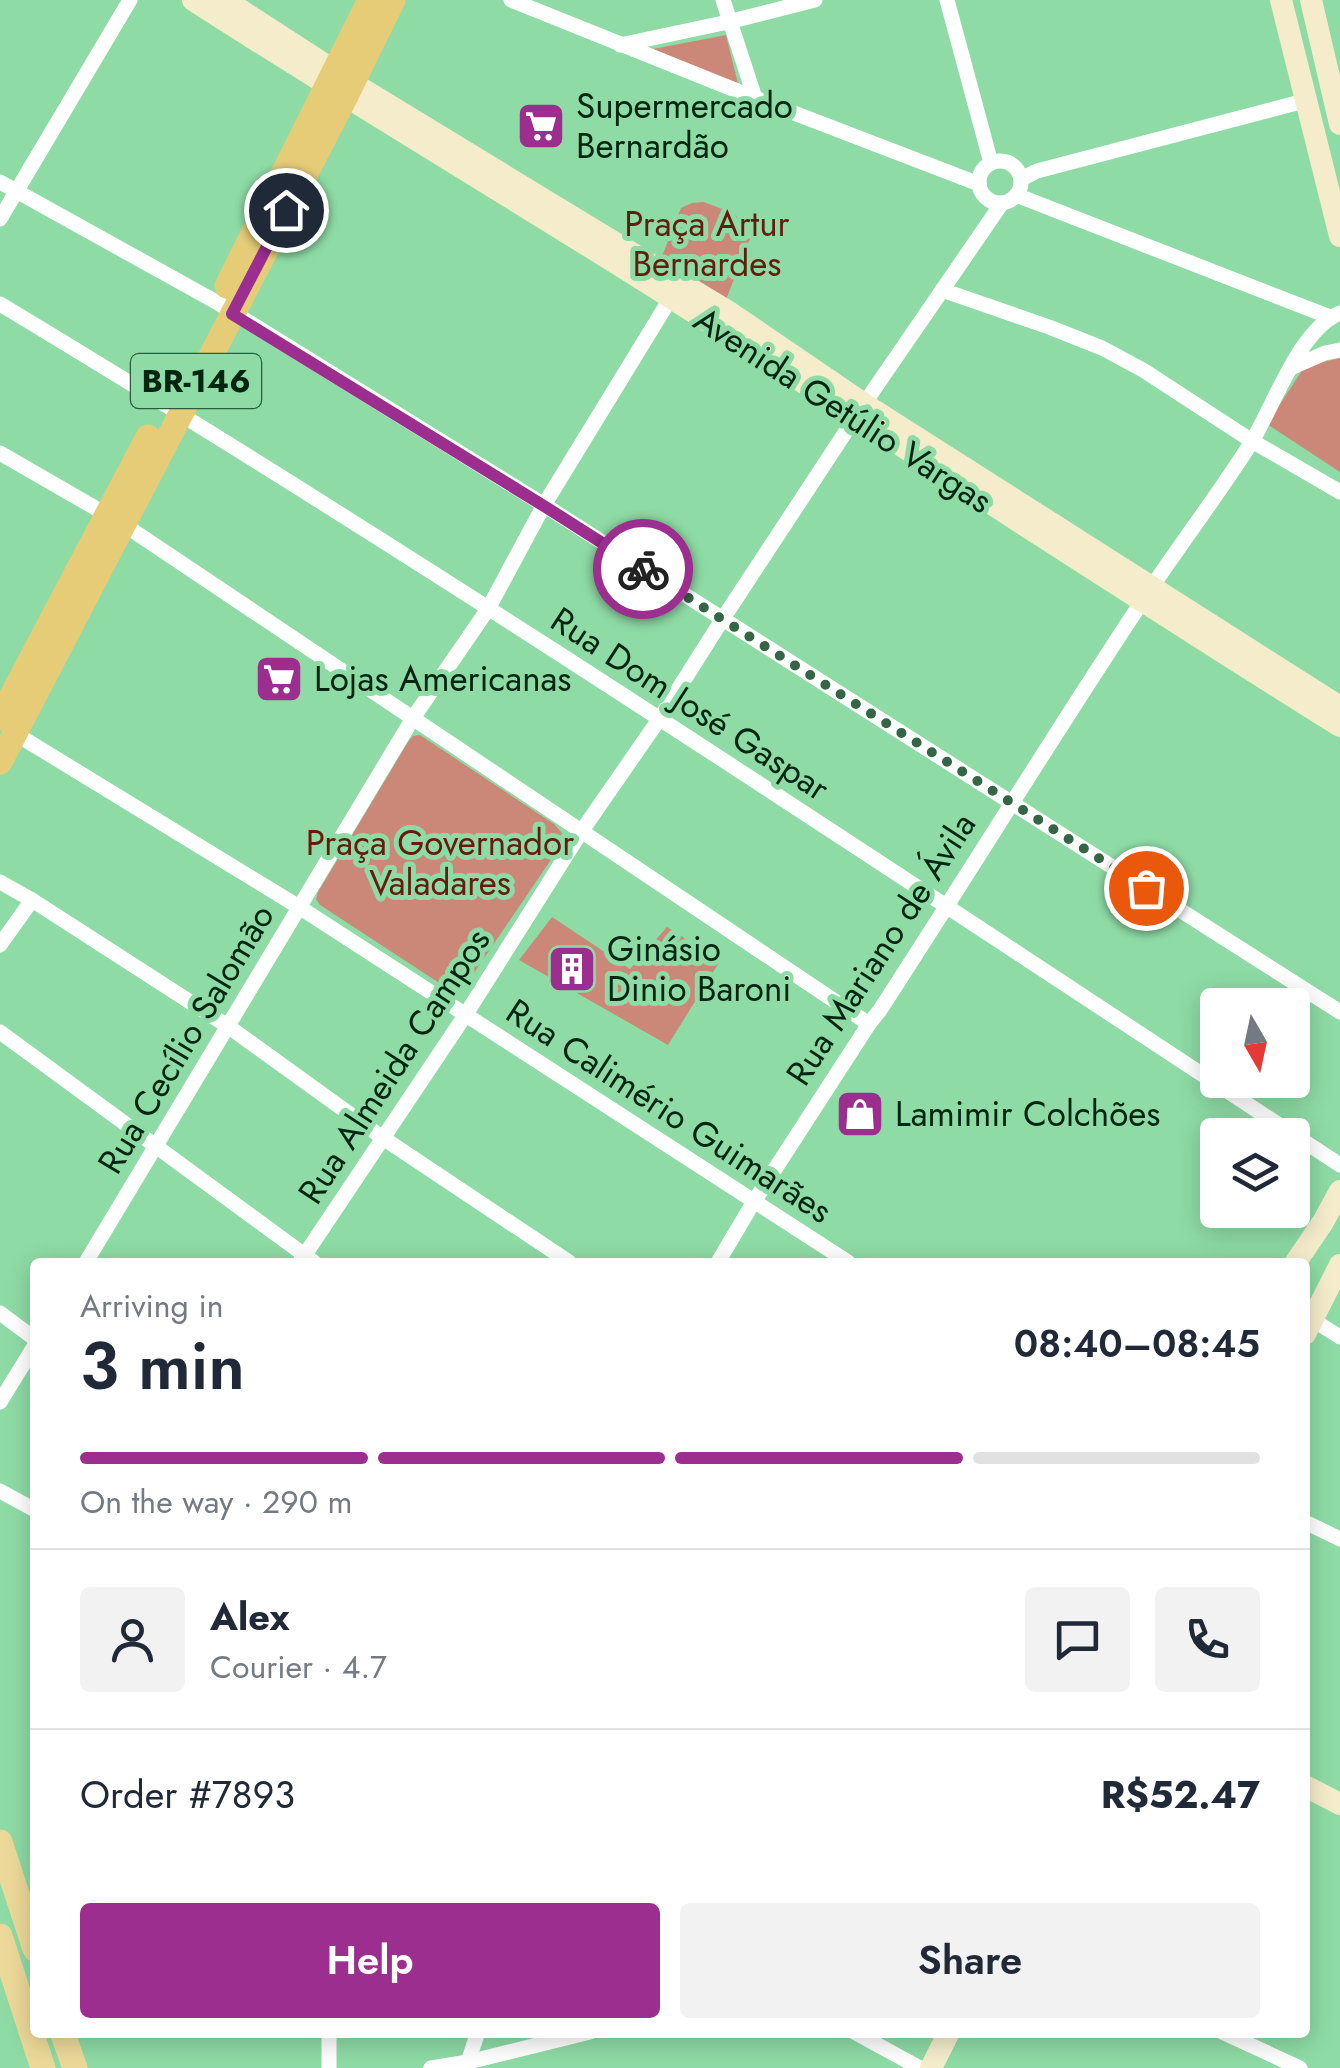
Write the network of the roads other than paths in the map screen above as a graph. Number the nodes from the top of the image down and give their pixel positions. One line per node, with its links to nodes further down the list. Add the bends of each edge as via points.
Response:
1 (130, 0): 20 (street)
2 (193, 0): 13 (main road, Avenida Getúlio Vargas)
3 (225, 0): 13 (main road, Avenida Getúlio Vargas)
4 (511, 0): 12 (street)
5 (723, 0): 11 (street)
6 (815, 0): 11 (street)
7 (947, 0): 17 (street)
8 (1280, 0): 15 (main road)
9 (1310, 0): 16 (main road)
10 (382, 2): 13 (highway, BR-146)
11 (728, 22): 12 (street); 14 (street)
12 (620, 45): 14 (street)
13 (340, 84): 25 (main road, Avenida Getúlio Vargas); 27 (highway, BR-146)
14 (755, 98): 19 (street)
15 (1304, 101): 21 (street, via 1037,171); 23 (main road)
16 (1340, 124)
17 (991, 163): 19 (street); 21 (street, via 1010,164 1019,173)
18 (0, 182): 20 (street)
19 (979, 184): 21 (street, via 990,200)
20 (16, 192): 22 (street); 27 (street)
21 (1013, 192): 24 (street, Rua Almeida Campos); 28 (street)
22 (0, 219)
23 (1340, 236)
24 (942, 290): 32 (street, Rua Almeida Campos); 33 (street, via 1102,348)
25 (676, 291): 32 (main road, Avenida Getúlio Vargas); 36 (street, Rua Cecílio Salomão)
26 (0, 304): 31 (street, Rua Dom José Gaspar)
27 (225, 308): 31 (highway, BR-146); 36 (street)
28 (1335, 315): 30 (street, Rua Mariano de Ávila, via 1303,345)
29 (1340, 350): 30 (street)
30 (1293, 366): 33 (street, Rua Mariano de Ávila)
31 (172, 409): 37 (highway, BR-146); 39 (street, Rua Dom José Gaspar)
32 (860, 411): 38 (main road, Avenida Getúlio Vargas); 40 (street, Rua Almeida Campos)
33 (1252, 440): 35 (street); 38 (street, Rua Mariano de Ávila)
34 (0, 453): 37 (street)
35 (1340, 492)
36 (544, 506): 39 (street, Rua Cecílio Salomão); 40 (street)
37 (115, 520): 42 (street); 44 (highway, BR-146)
38 (1146, 595): 41 (main road, Avenida Getúlio Vargas); 45 (main road, Avenida Getúlio Vargas); 47 (street, Rua Mariano de Ávila)
39 (488, 608): 42 (street, Rua Cecílio Salomão); 43 (street, Rua Dom José Gaspar)
40 (722, 620): 43 (street, Rua Almeida Campos); 47 (street)
41 (1340, 708)
42 (413, 718): 48 (street); 51 (street, Rua Cecílio Salomão)
43 (660, 718): 48 (street, Rua Almeida Campos); 52 (street, Rua Dom José Gaspar)
44 (5, 725): 46 (highway, BR-146); 51 (street, Rua Calimério Guimarães)
45 (1340, 726)
46 (0, 762)
47 (1012, 801): 52 (street, Rua Mariano de Ávila); 54 (street)
48 (581, 832): 55 (street, Rua Almeida Campos); 56 (street)
49 (0, 882): 50 (street)
50 (32, 900): 53 (street); 57 (street)
51 (300, 907): 55 (street, Rua Calimério Guimarães); 57 (street, Rua Cecílio Salomão)
52 (946, 908): 56 (street, Rua Mariano de Ávila); 61 (street, Rua Dom José Gaspar)
53 (0, 945)
54 (1340, 1012)
55 (466, 1014): 59 (street, Rua Almeida Campos); 63 (street, Rua Calimério Guimarães)
56 (869, 1024): 63 (street, Rua Mariano de Ávila)
57 (229, 1027): 59 (street); 60 (street, Rua Cecílio Salomão)
58 (0, 1032): 60 (street)
59 (384, 1138): 66 (street, Rua Almeida Campos); 67 (street)
60 (158, 1146): 64 (street, Rua Cecílio Salomão); 65 (street)
61 (1340, 1165)
62 (1340, 1191): 70 (main road)
63 (753, 1203): 68 (street, Rua Mariano de Ávila); 69 (street, Rua Calimério Guimarães)
64 (88, 1258)
65 (303, 1258)
66 (307, 1258)
67 (562, 1258)
68 (720, 1258)
69 (842, 1258)
70 (1299, 1258)
71 (1340, 1264): 73 (main road)
72 (0, 1313): 76 (street)
73 (1310, 1325)
74 (1310, 1327): 75 (street)
75 (1340, 1337)
76 (30, 1338)
77 (30, 1351): 78 (street)
78 (0, 1402)
79 (0, 1490): 80 (street)
80 (30, 1507)
81 (1310, 1524): 82 (street)
82 (1340, 1539)
83 (1310, 1789): 84 (main road)
84 (1340, 1804)
85 (0, 1842): 86 (main road)
86 (30, 1932)
87 (0, 1936): 88 (main road)
88 (30, 2028)
89 (33, 2038): 98 (main road)
90 (64, 2038): 99 (main road)
91 (329, 2038): 100 (street)
92 (476, 2038): 97 (street)
93 (566, 2038): 97 (street)
94 (865, 2038): 102 (street)
95 (947, 2038): 103 (main road)
96 (1235, 2038): 104 (street)
97 (468, 2062): 101 (street)
98 (43, 2068)
99 (75, 2068)
100 (328, 2068)
101 (431, 2068)
102 (920, 2068)
103 (931, 2068)
104 (1300, 2068)

